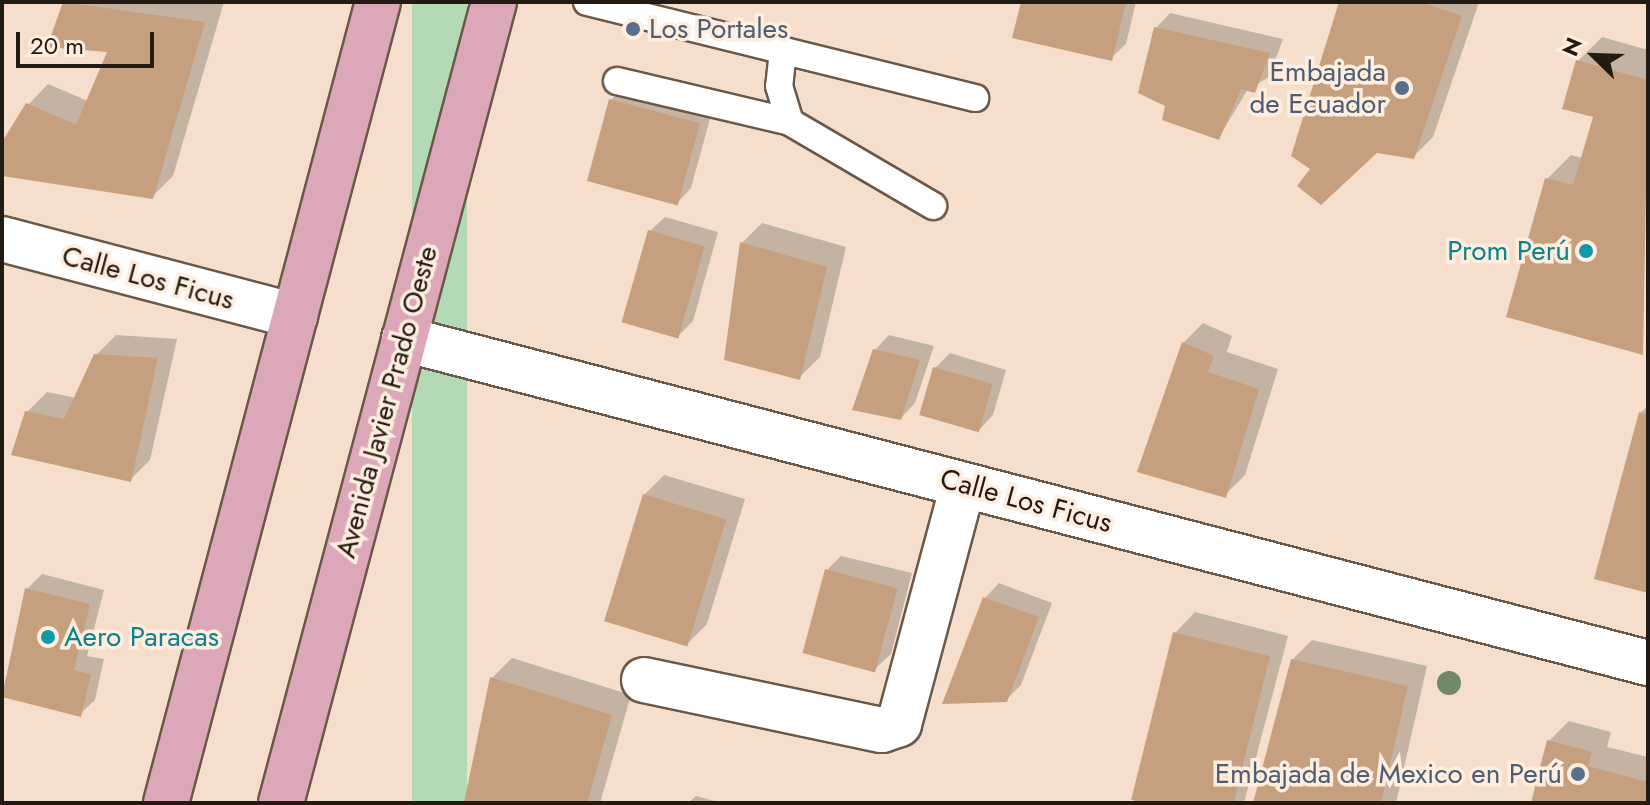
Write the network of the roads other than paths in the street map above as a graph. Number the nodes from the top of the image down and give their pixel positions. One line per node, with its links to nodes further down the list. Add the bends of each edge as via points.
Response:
1 (378, 2): 10 (main road)
2 (494, 2): 11 (main road, Avenida Javier Prado Oeste)
3 (587, 2): 4 (lane)
4 (783, 50): 6 (lane); 7 (lane, via 779,86)
5 (617, 81): 7 (lane)
6 (975, 98)
7 (790, 122): 8 (lane)
8 (933, 206)
9 (2, 239): 10 (street, Calle Los Ficus)
10 (295, 316): 15 (main road)
11 (404, 339): 12 (street, Calle Los Ficus); 16 (main road, Avenida Javier Prado Oeste)
12 (963, 485): 13 (street, Calle Los Ficus); 14 (street, via 899,724 882,730)
13 (1648, 663)
14 (644, 680)
15 (166, 803)
16 (281, 803)

